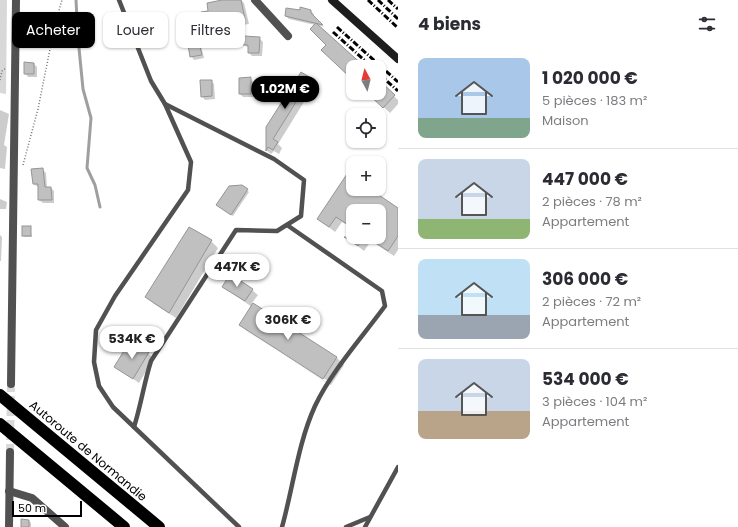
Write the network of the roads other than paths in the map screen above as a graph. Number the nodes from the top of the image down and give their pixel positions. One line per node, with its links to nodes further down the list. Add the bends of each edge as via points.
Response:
1 (16, 0): 9 (street)
2 (119, 0): 7 (lane, via 151,81)
3 (255, 0): 5 (street)
4 (332, 0): 6 (main road)
5 (288, 36)
6 (398, 59)
7 (165, 104): 8 (lane, via 274,158 304,180 301,216); 12 (lane, via 191,162 188,190 115,296 96,330 94,362 99,386 113,406)
8 (287, 225): 12 (lane, via 277,231 236,230 151,362); 22 (lane, via 382,291 385,306 315,406 305,434)
9 (11, 384)
10 (0, 395): 20 (highway, Autoroute de Normandie)
11 (0, 424): 19 (highway)
12 (134, 427): 21 (lane)
13 (10, 452): 15 (street)
14 (398, 467): 16 (lane)
15 (10, 491): 17 (street); 18 (street, via 32,498)
16 (370, 517): 23 (lane); 24 (lane)
17 (9, 527)
18 (65, 527)
19 (124, 527)
20 (158, 527)
21 (239, 527)
22 (282, 527)
23 (346, 527)
24 (365, 527)

